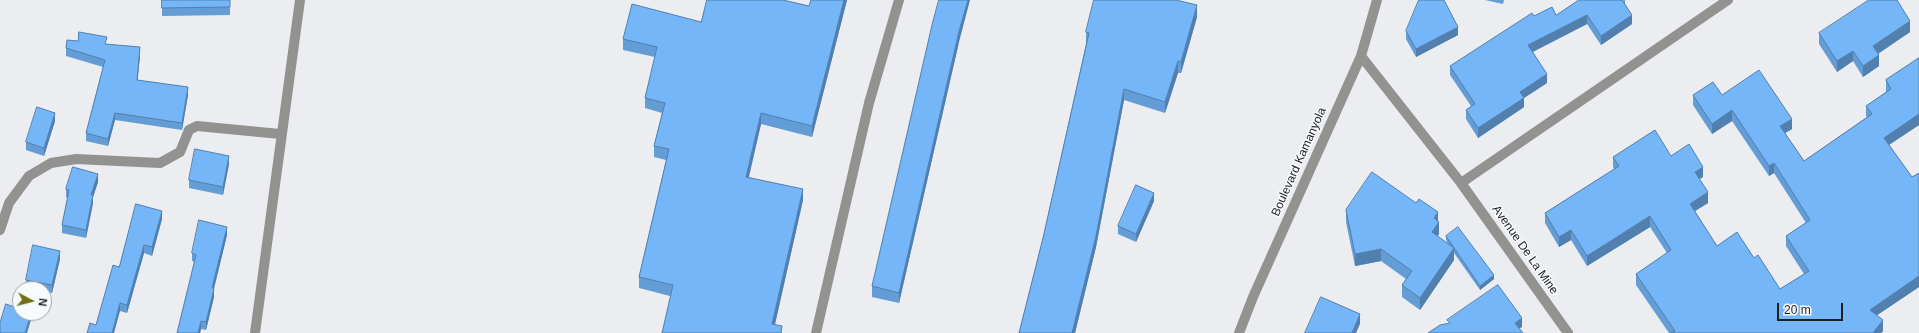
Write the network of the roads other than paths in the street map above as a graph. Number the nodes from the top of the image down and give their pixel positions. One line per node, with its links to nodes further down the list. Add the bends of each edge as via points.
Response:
1 (300, 0): 6 (street)
2 (899, 0): 11 (street, via 869,103)
3 (1376, 0): 5 (street, Boulevard Kamanyola)
4 (1728, 0): 7 (street)
5 (1361, 56): 7 (street, Avenue De La Mine); 12 (street, Boulevard Kamanyola)
6 (280, 134): 8 (street, via 196,126 190,130 180,152 160,162 76,159 51,163 29,176); 10 (street)
7 (1461, 182): 13 (street, Avenue De La Mine)
8 (4, 203): 9 (street)
9 (0, 230)
10 (255, 333)
11 (816, 333)
12 (1239, 333)
13 (1568, 333)

